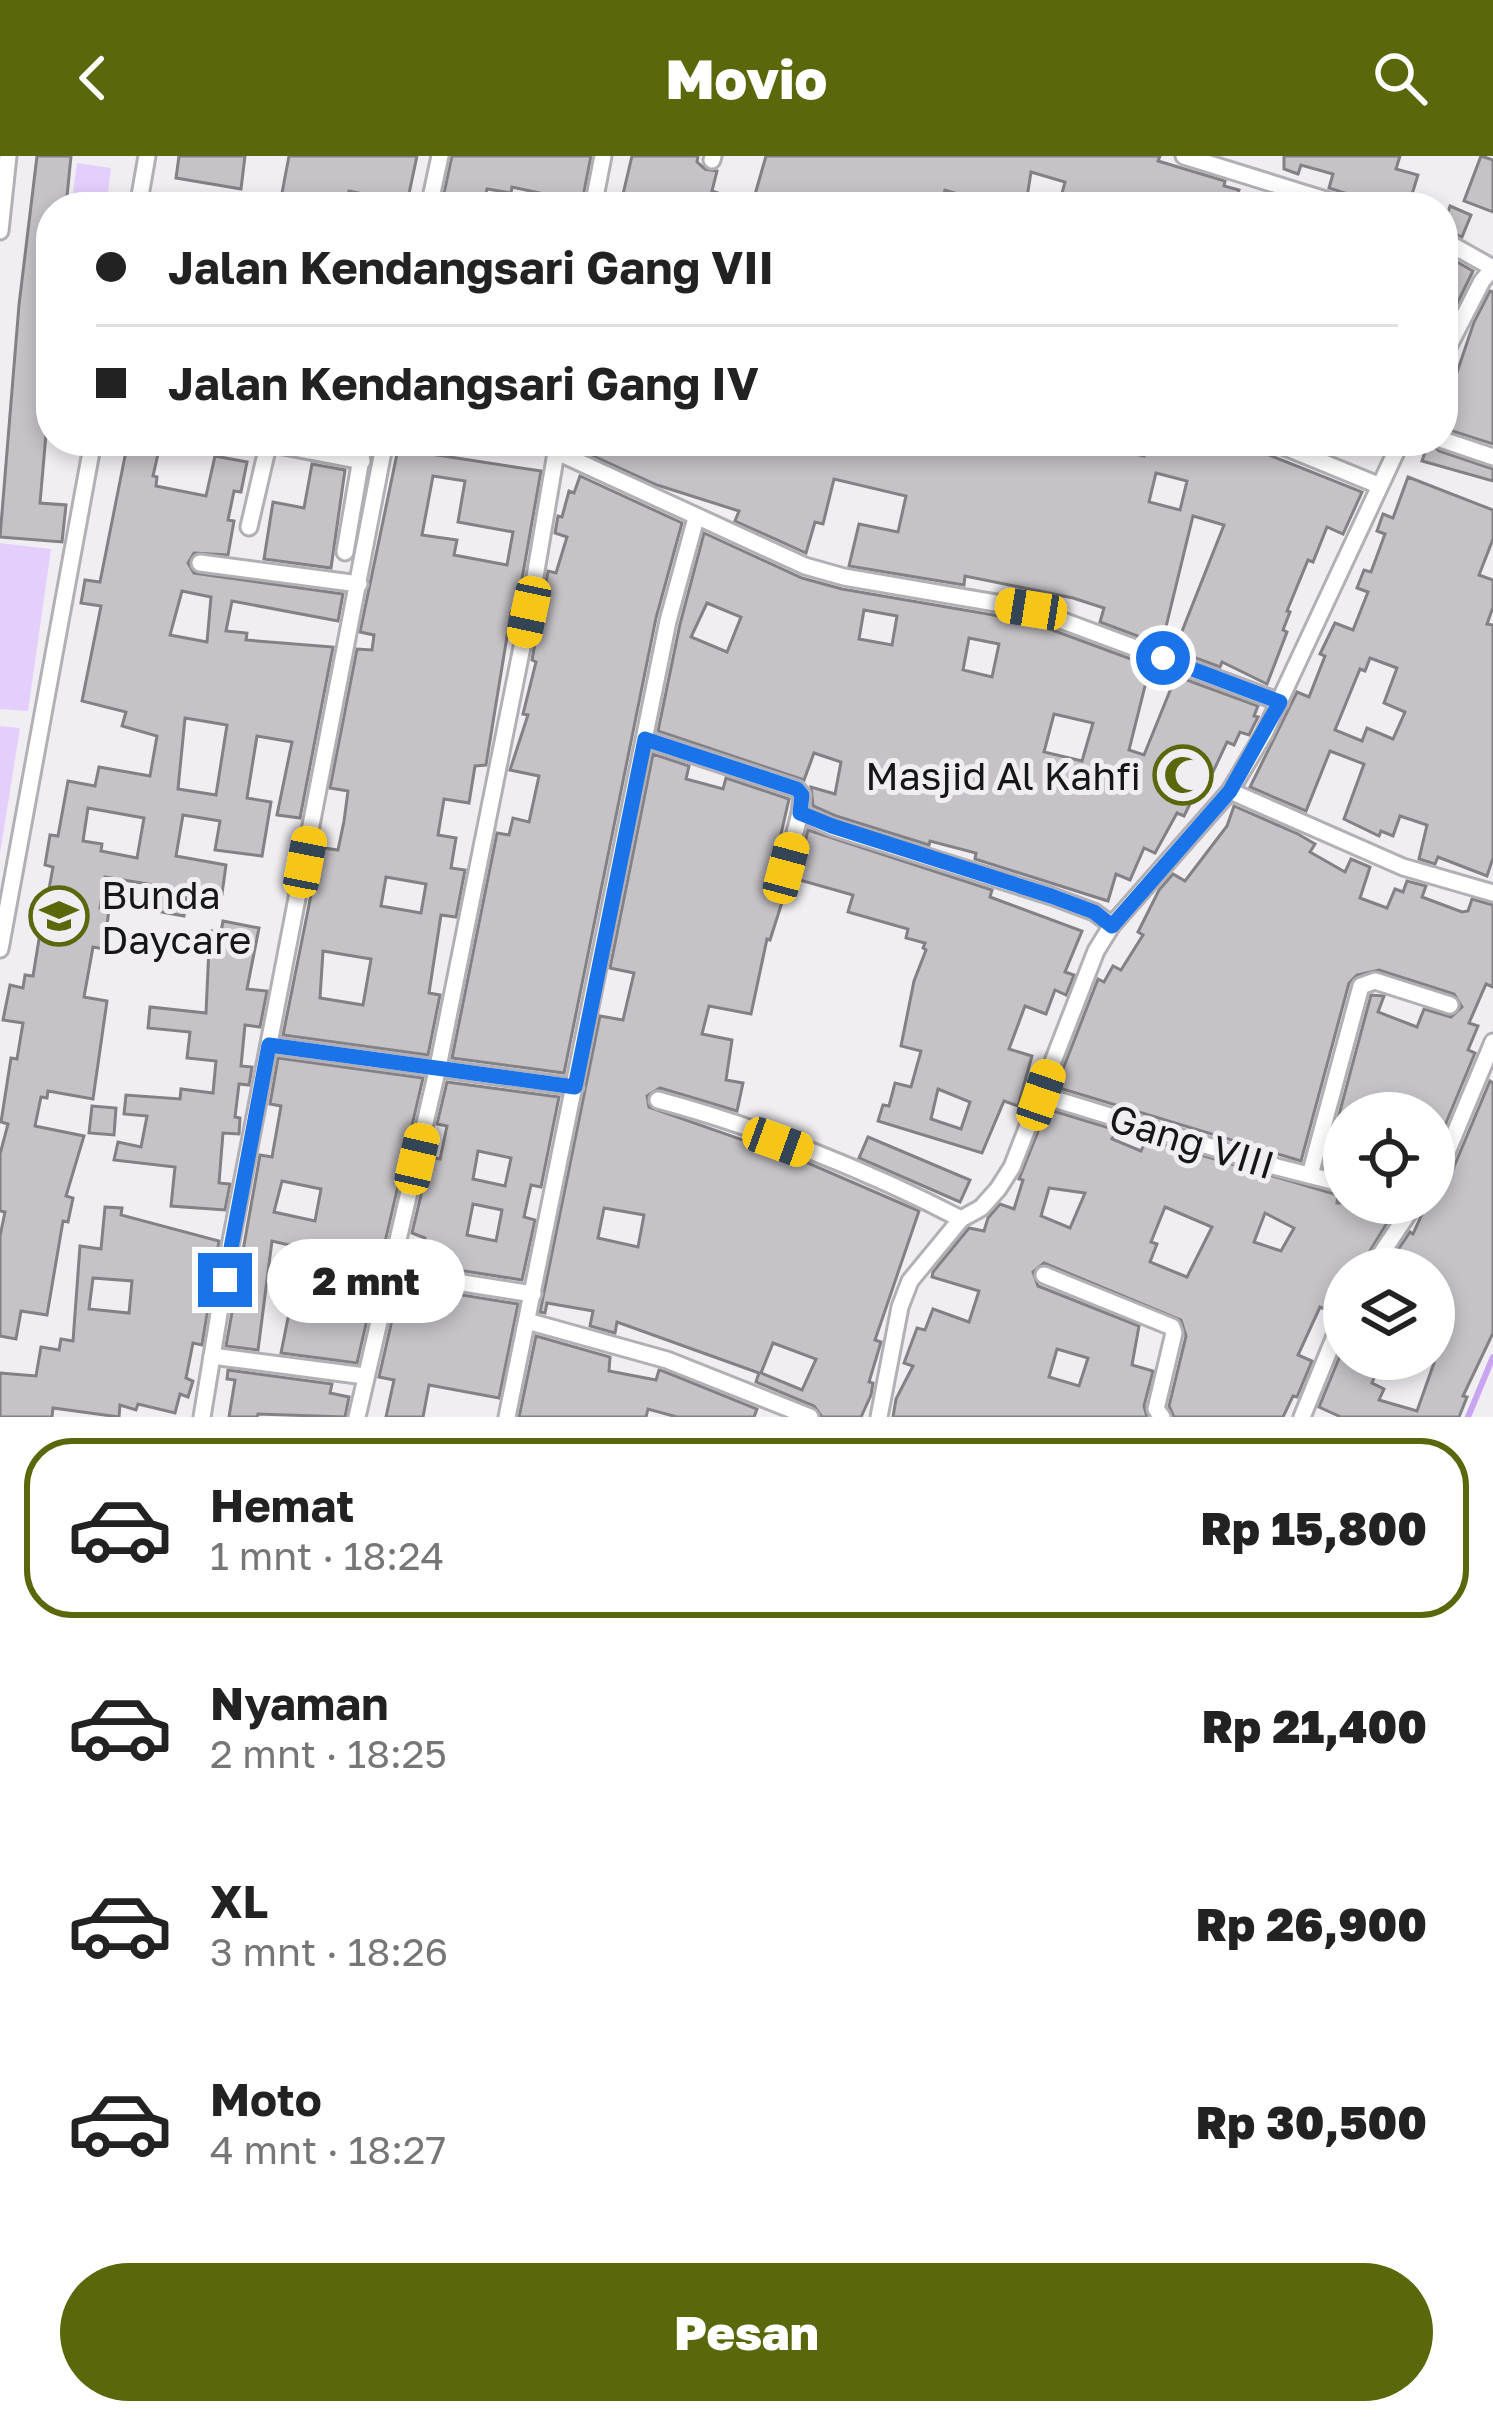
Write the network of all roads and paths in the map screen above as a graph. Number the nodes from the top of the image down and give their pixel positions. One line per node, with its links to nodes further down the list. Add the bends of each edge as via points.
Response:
1 (8, 156): 10 (street)
2 (147, 156): 6 (street)
3 (440, 156): 7 (street)
4 (603, 156): 8 (street)
5 (1184, 156): 9 (street)
6 (141, 192)
7 (432, 192)
8 (596, 192)
9 (1300, 192)
10 (0, 231)
11 (1458, 248): 12 (street)
12 (1493, 268): 13 (street)
13 (1458, 327)
14 (1458, 445): 24 (street)
15 (91, 456): 39 (street)
16 (262, 456): 28 (street)
17 (336, 456): 25 (street)
18 (362, 456): 25 (street)
19 (383, 456): 31 (street)
20 (556, 456): 43 (street)
21 (578, 456): 27 (street)
22 (1307, 456): 26 (street)
23 (1393, 456): 26 (street)
24 (1493, 457)
25 (362, 461): 29 (street)
26 (1378, 485): 32 (street)
27 (696, 518): 32 (street, via 822,572 1031,609); 33 (street)
28 (248, 527)
29 (345, 552)
30 (200, 563): 31 (street)
31 (359, 584): 42 (street)
32 (1280, 702): 34 (street)
33 (645, 739): 35 (street, via 797,789); 44 (street)
34 (1230, 791): 37 (street, via 1402,867); 38 (street)
35 (800, 813): 36 (street); 38 (street, via 1051,896)
36 (782, 884)
37 (1493, 893)
38 (1112, 926): 45 (street, via 1079,986)
39 (0, 949)
40 (1450, 1005): 48 (street, via 1375,981 1361,986)
41 (1493, 1042): 47 (street)
42 (269, 1045): 43 (street); 55 (street)
43 (437, 1067): 44 (street); 51 (street)
44 (575, 1087): 53 (street)
45 (1041, 1095): 48 (street, Gang VIII); 50 (street, via 998,1190)
46 (658, 1100): 50 (street, via 899,1186)
47 (1455, 1133)
48 (1310, 1175): 49 (street, Gang VIII)
49 (1323, 1178)
50 (962, 1219): 63 (street, via 910,1281)
51 (392, 1272): 53 (street); 57 (street)
52 (1044, 1275): 64 (street, via 1172,1327 1156,1409)
53 (533, 1294): 54 (street)
54 (527, 1321): 61 (street); 62 (street, via 667,1360)
55 (212, 1356): 57 (street); 59 (street)
56 (1323, 1369): 58 (street)
57 (365, 1376): 60 (street)
58 (1305, 1416)
59 (202, 1417)
60 (357, 1417)
61 (507, 1417)
62 (810, 1417)
63 (879, 1417)
64 (1162, 1417)

